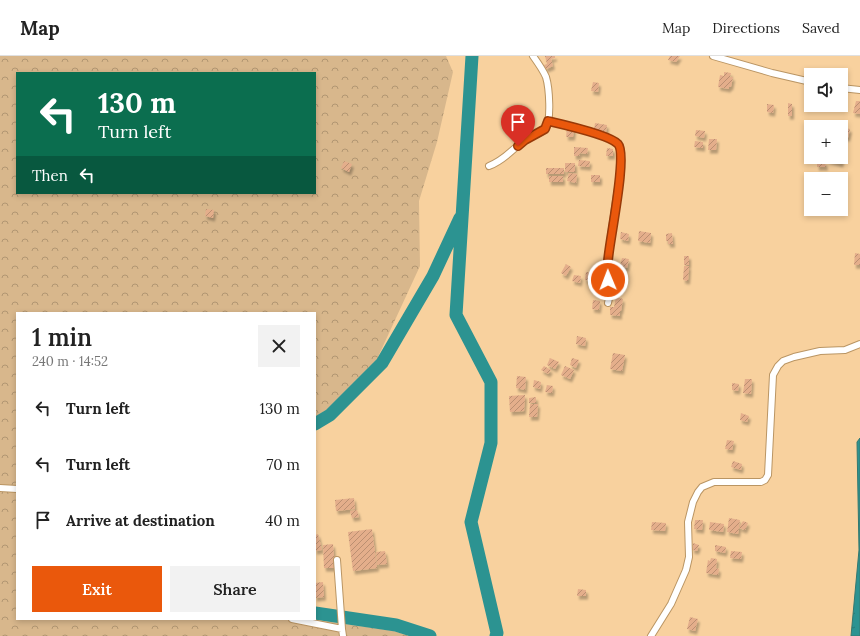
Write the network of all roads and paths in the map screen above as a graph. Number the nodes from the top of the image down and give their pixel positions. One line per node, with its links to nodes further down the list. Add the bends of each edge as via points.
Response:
1 (533, 56): 6 (street, via 547,82)
2 (713, 56): 3 (street)
3 (804, 80)
4 (848, 89): 5 (street)
5 (860, 90)
6 (548, 121): 7 (street, via 545,129 525,140 504,159); 8 (street, via 612,140 620,148 620,176 608,262)
7 (489, 166)
8 (608, 303)
9 (860, 344): 16 (street, via 845,350 820,351 794,357 778,366 773,375 768,475 761,482 714,482 702,487 698,492 688,522 689,557 686,570 673,599)
10 (0, 488): 11 (street)
11 (16, 489)
12 (337, 560): 14 (street)
13 (297, 620): 14 (street)
14 (342, 629): 15 (street)
15 (343, 636)
16 (651, 636)

